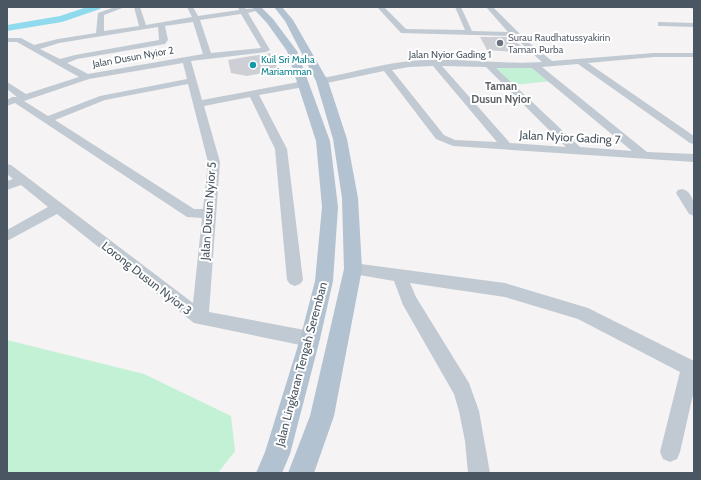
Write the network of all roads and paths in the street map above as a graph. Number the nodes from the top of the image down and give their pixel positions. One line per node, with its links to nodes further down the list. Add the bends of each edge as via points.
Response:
1 (122, 7): 15 (street, via 100,14)
2 (137, 7): 13 (street)
3 (190, 7): 9 (street)
4 (278, 7): 31 (main road, via 289,20)
5 (380, 7): 14 (street, via 404,31)
6 (458, 7): 14 (street)
7 (489, 7): 16 (street)
8 (250, 8): 9 (street); 20 (street, Jalan Dusun Nyior 2, via 266,50); 32 (main road, Jalan Lingkaran Tengah Seremban, via 270,21 292,51)
9 (196, 19): 10 (street); 20 (street)
10 (161, 24): 13 (street); 23 (street, via 164,40 162,42 75,57)
11 (661, 24): 12 (street)
12 (694, 25)
13 (143, 27): 15 (street)
14 (469, 32): 16 (street)
15 (100, 34): 18 (street)
16 (513, 34): 24 (street)
17 (7, 40): 18 (street, via 18,40)
18 (34, 48): 23 (street)
19 (694, 55): 22 (street, Jalan Nyior Gading 1, via 654,55)
20 (208, 56): 21 (street, Jalan Dusun Nyior 2)
21 (186, 59): 29 (street, Jalan Dusun Nyior 2); 30 (street, Jalan Dusun Nyior 5)
22 (580, 61): 24 (street, Jalan Nyior Gading 1); 37 (street)
23 (60, 62): 29 (street)
24 (549, 63): 27 (street, Jalan Nyior Gading 1)
25 (436, 64): 26 (street, Jalan Nyior Gading 1); 28 (street, Jalan Nyior Gading 1, via 409,64); 38 (street)
26 (488, 65): 27 (street, Jalan Nyior Gading 1); 39 (street)
27 (534, 65): 40 (street)
28 (386, 68): 31 (street, Jalan Nyior Gading 1); 38 (street, Jalan Nyior Gading 7, via 440,137 453,143)
29 (87, 77): 34 (street, Jalan Dusun Nyior 2)
30 (192, 81): 35 (street, Jalan Dusun Nyior 5); 36 (street, via 103,98)
31 (322, 81): 50 (main road, via 340,139 350,198)
32 (304, 84): 33 (street); 54 (main road, Jalan Lingkaran Tengah Seremban, via 323,141 330,207 324,281)
33 (253, 94): 35 (street); 52 (street, via 281,149)
34 (13, 95): 36 (street)
35 (199, 104): 48 (street, Jalan Dusun Nyior 5, via 214,162)
36 (47, 120): 48 (street, via 192,214)
37 (694, 141)
38 (507, 147): 39 (street, Jalan Nyior Gading 7)
39 (577, 151): 40 (street, Jalan Nyior Gading 7)
40 (644, 155): 41 (street, Jalan Nyior Gading 7)
41 (694, 158)
42 (7, 168): 43 (street, Lorong Dusun Nyior 3)
43 (21, 180): 44 (street); 46 (street, Lorong Dusun Nyior 3)
44 (7, 186)
45 (682, 193): 47 (street)
46 (57, 208): 49 (street); 53 (street, Lorong Dusun Nyior 3)
47 (694, 211)
48 (209, 213): 53 (street, Jalan Dusun Nyior 5)
49 (7, 236)
50 (353, 269): 51 (street); 58 (main road, via 322,416)
51 (400, 276): 55 (street, via 505,290 582,312); 59 (street, via 409,300 462,390 472,426)
52 (295, 280)
53 (200, 318): 54 (street, Lorong Dusun Nyior 3)
54 (310, 339): 57 (main road, Jalan Lingkaran Tengah Seremban, via 277,454)
55 (692, 369): 56 (street)
56 (670, 452)
57 (269, 473)
58 (302, 473)
59 (479, 473)

